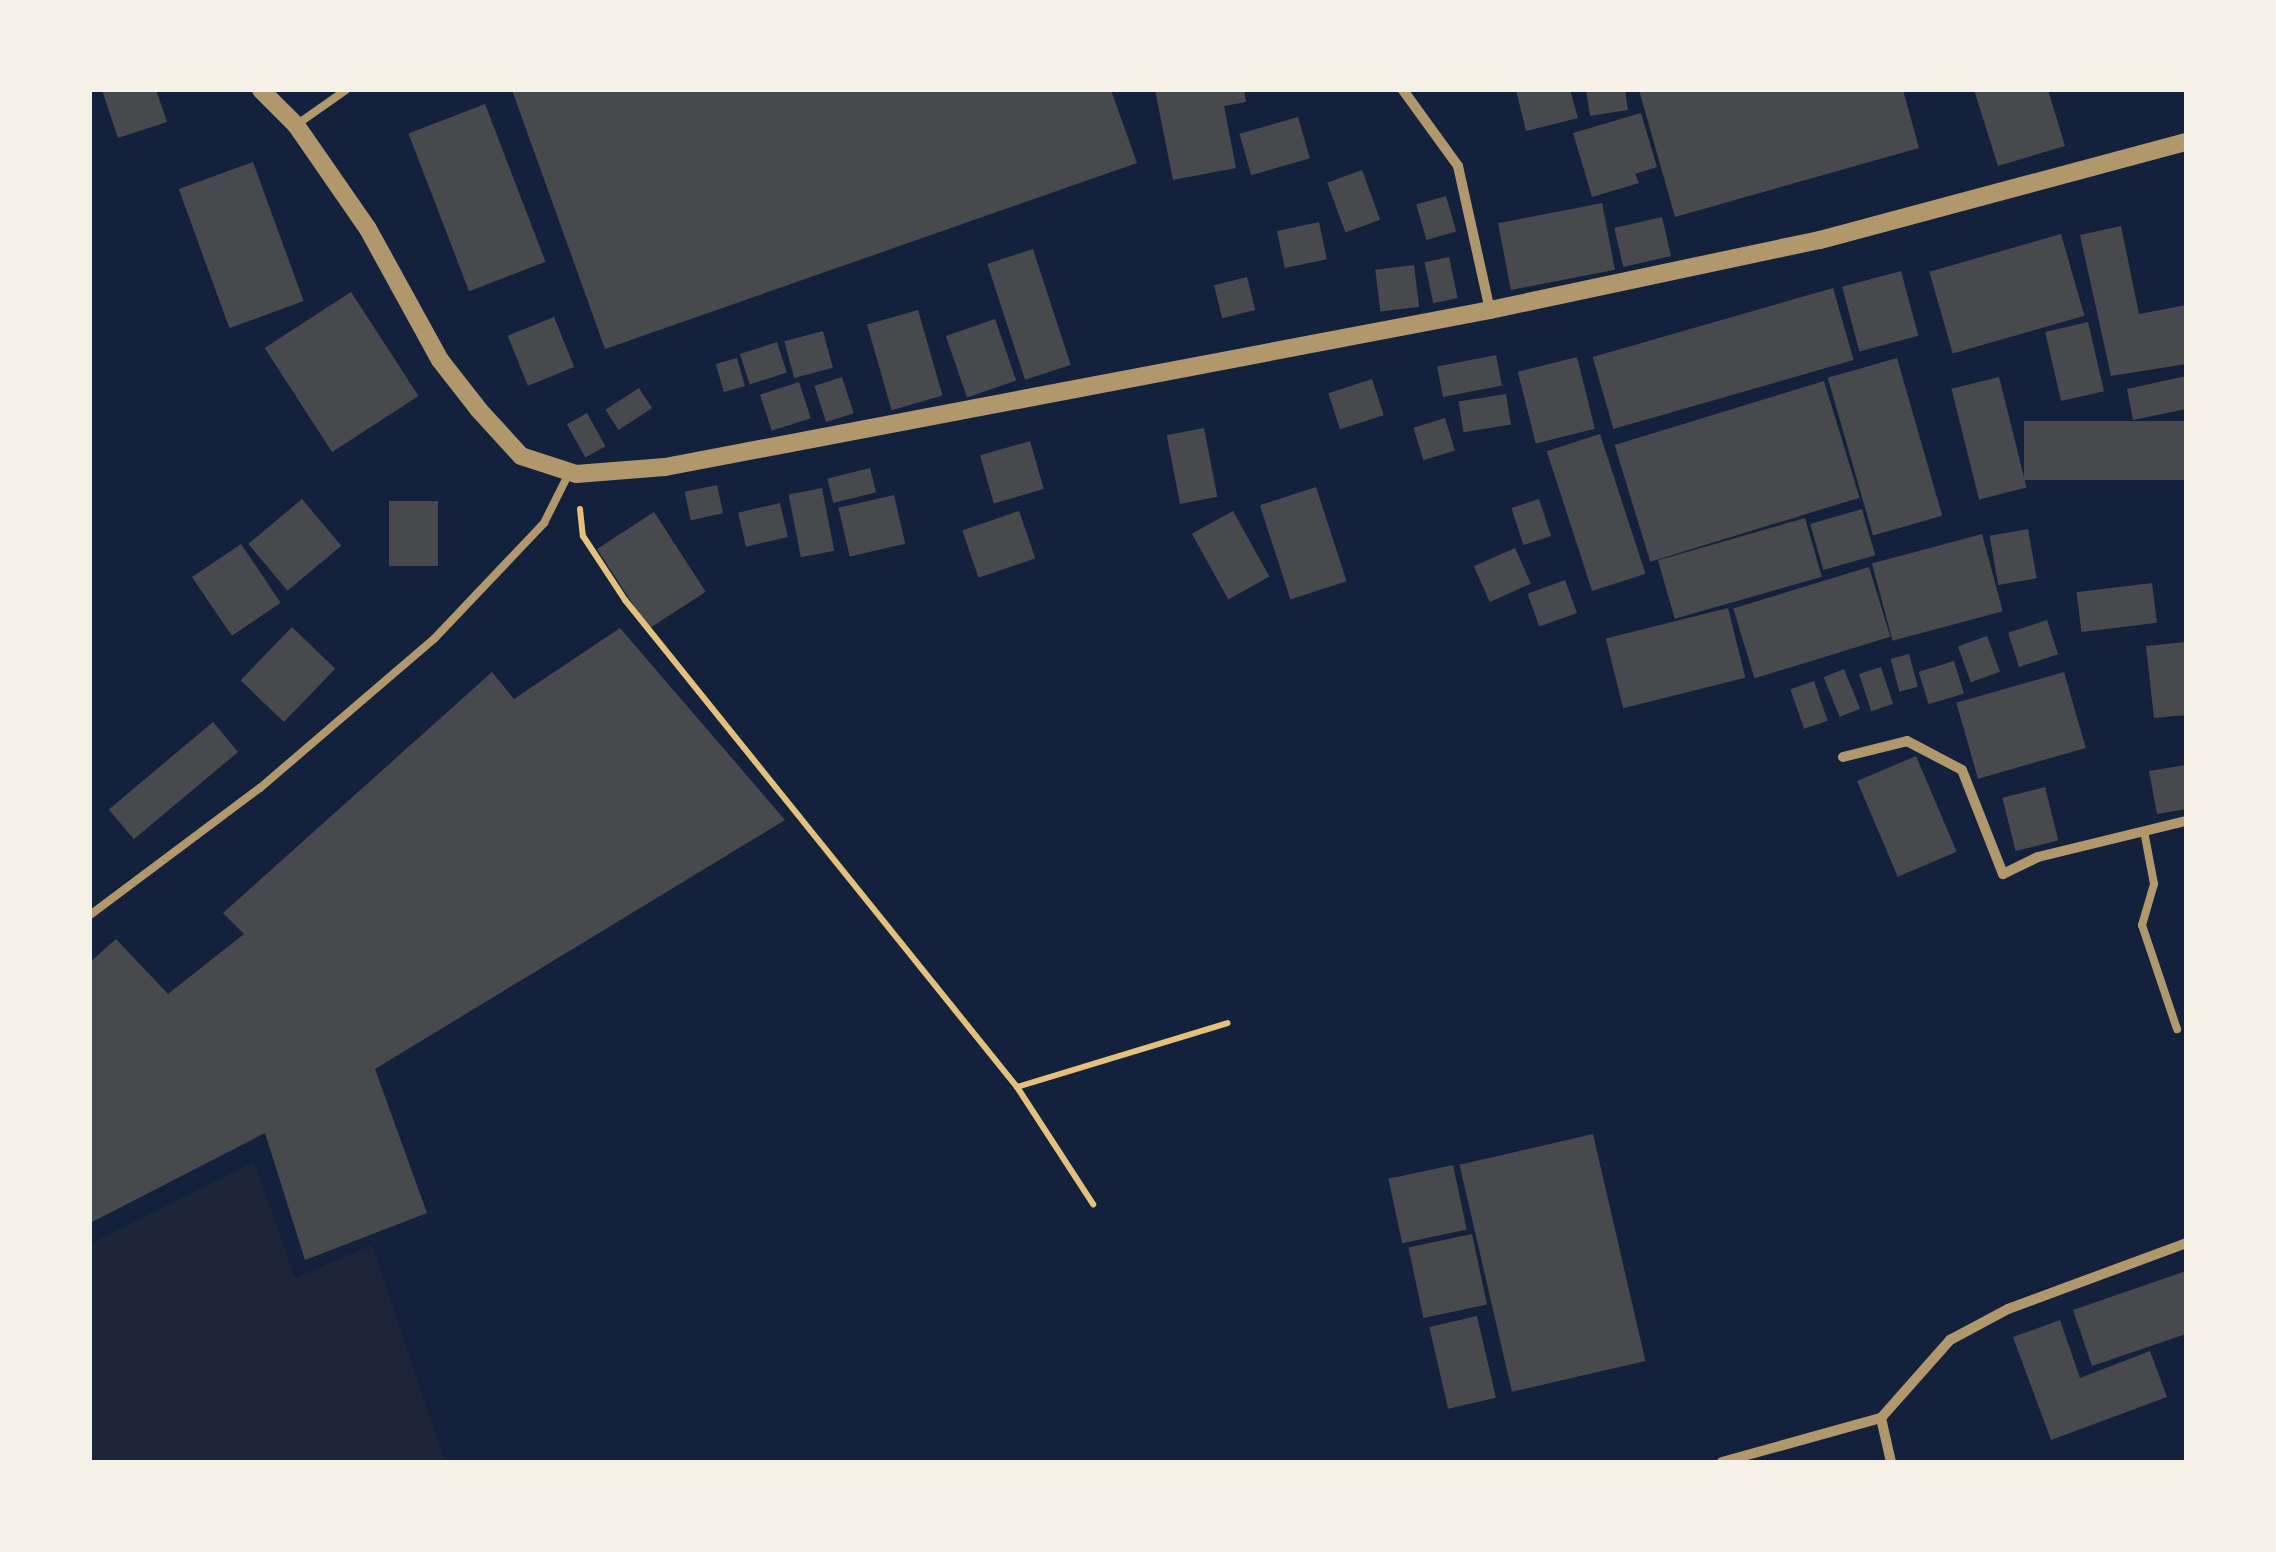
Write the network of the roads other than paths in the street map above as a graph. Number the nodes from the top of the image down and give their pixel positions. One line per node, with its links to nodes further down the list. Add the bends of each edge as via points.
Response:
1 (261, 90): 4 (street)
2 (346, 90): 4 (lane)
3 (1403, 90): 6 (street, via 1458,166)
4 (296, 125): 7 (street, via 368,229 440,360 479,410 521,456)
5 (2186, 142): 6 (street, via 1820,240)
6 (1490, 310): 7 (street, via 650,469)
7 (572, 473): 11 (lane, via 544,523 434,639 260,788)
8 (1843, 757): 10 (street, via 1907,741 1962,770 2003,874 2038,856)
9 (2186, 822): 10 (street)
10 (2144, 831): 12 (lane, via 2154,884 2142,926)
11 (90, 915)
12 (2177, 1029)
13 (2186, 1244): 14 (street, via 2008,1309 1950,1340)
14 (1880, 1418): 15 (street); 16 (street)
15 (1722, 1462)
16 (1891, 1462)

